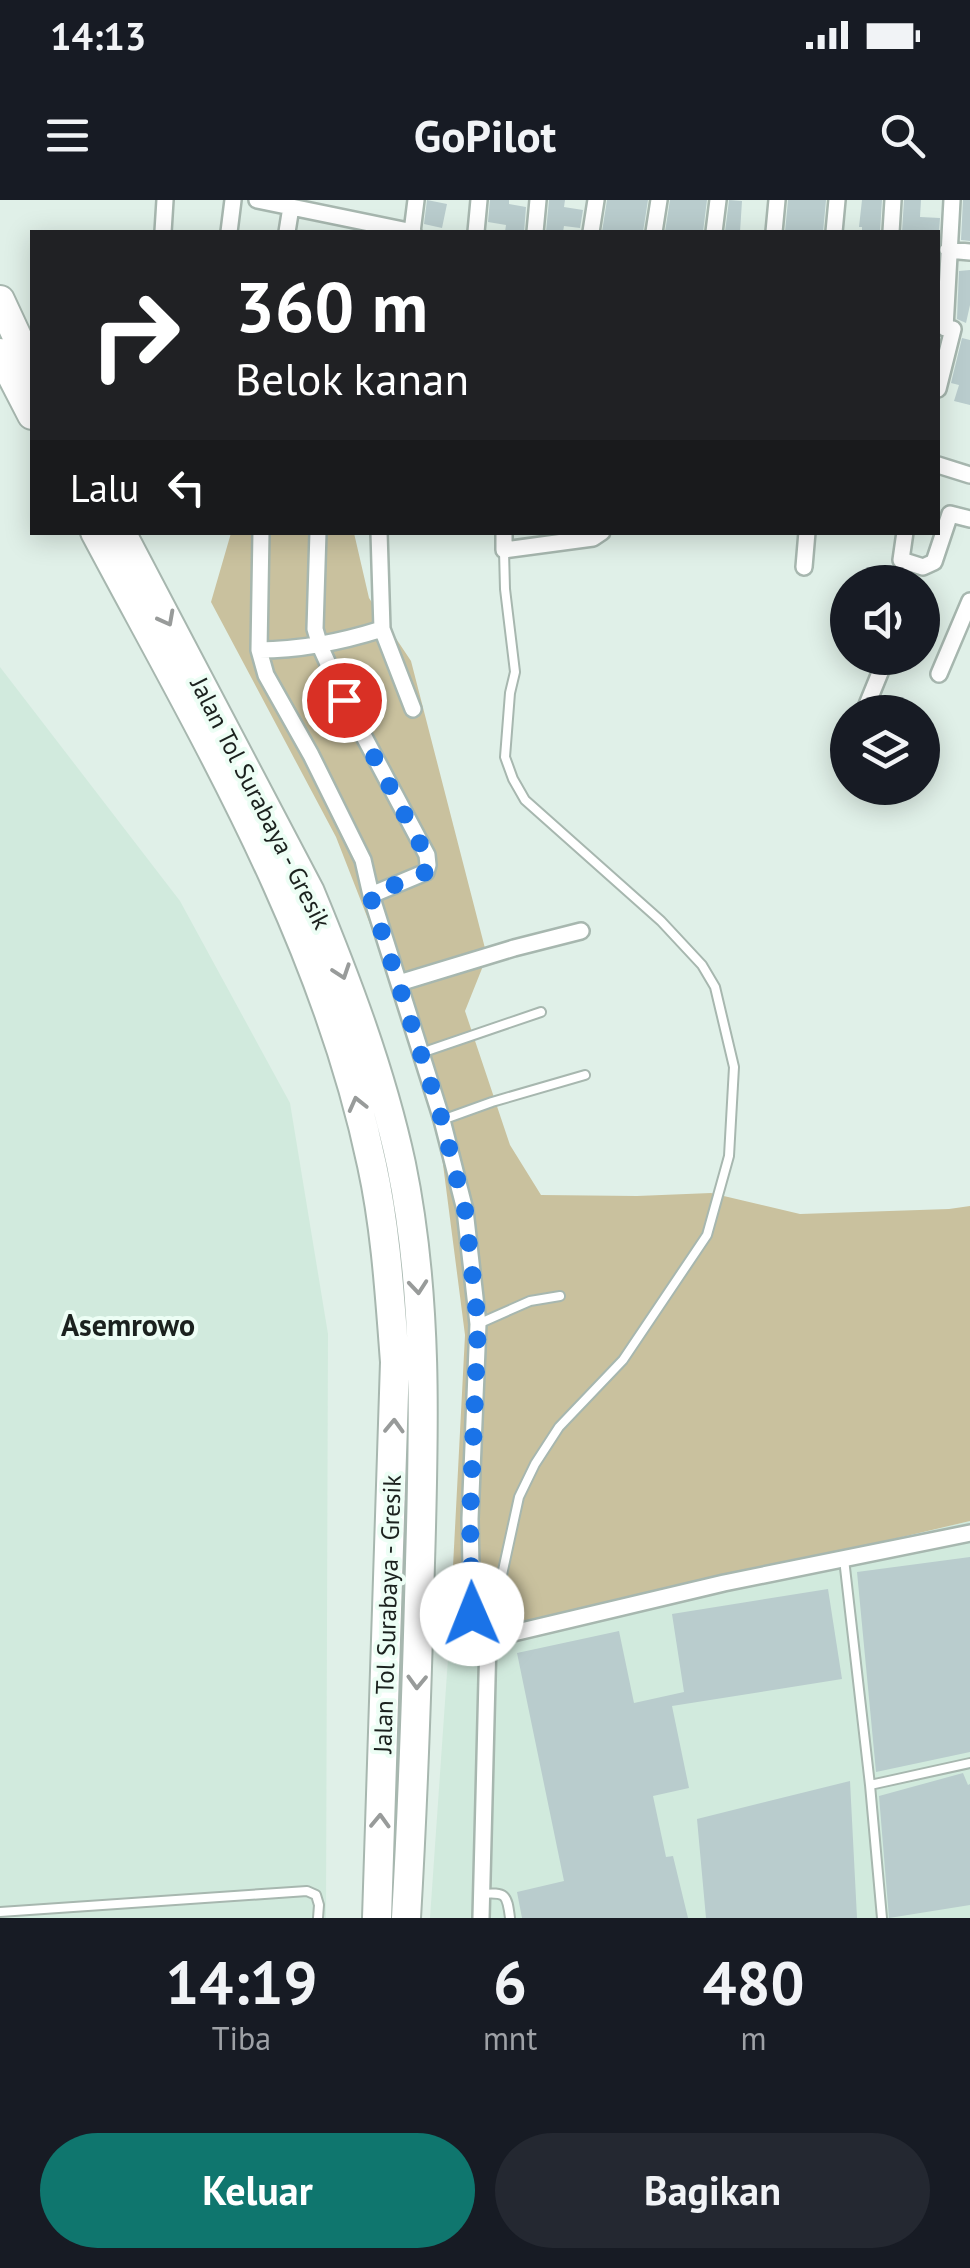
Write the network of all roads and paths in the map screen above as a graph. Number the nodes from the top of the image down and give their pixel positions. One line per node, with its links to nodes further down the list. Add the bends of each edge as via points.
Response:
1 (165, 200): 17 (street)
2 (233, 200): 18 (street)
3 (258, 200): 15 (street)
4 (350, 200): 16 (street)
5 (416, 200): 21 (street)
6 (478, 200): 22 (street)
7 (538, 200): 23 (street)
8 (596, 200): 24 (street)
9 (658, 200): 25 (street)
10 (718, 200): 26 (street)
11 (777, 200): 27 (street)
12 (836, 200): 28 (street)
13 (893, 200): 29 (street)
14 (952, 200): 30 (street)
15 (291, 206): 16 (street); 19 (street)
16 (352, 223): 20 (street)
17 (164, 230)
18 (229, 230)
19 (287, 230)
20 (399, 230)
21 (413, 230)
22 (476, 230)
23 (535, 230)
24 (592, 230)
25 (654, 230)
26 (714, 230)
27 (774, 230)
28 (834, 230)
29 (891, 230)
30 (948, 250): 31 (street); 33 (street)
31 (970, 252)
32 (0, 300): 35 (highway)
33 (951, 329): 36 (street)
34 (0, 353): 37 (highway)
35 (30, 366)
36 (940, 380)
37 (30, 410)
38 (940, 465): 39 (street)
39 (970, 475)
40 (970, 519): 53 (street, via 947,517)
41 (97, 535): 78 (highway, Jalan Tol Surabaya - Gresik, one-way to 41, via 395,1362 373,1168 332,1019 294,919)
42 (123, 535): 79 (highway, Jalan Tol Surabaya - Gresik, one-way to 79, via 310,892 356,1012 400,1162 424,1364)
43 (261, 535): 58 (street)
44 (318, 535): 57 (street)
45 (379, 535): 56 (street)
46 (504, 535): 51 (street)
47 (598, 535): 50 (street)
48 (807, 535): 54 (street)
49 (905, 535): 52 (street, via 901,560)
50 (561, 538): 51 (street)
51 (504, 550): 72 (lane, via 515,672 505,757 513,779 533,808 702,965 715,988 734,1067 730,1156 707,1235 624,1360 560,1427 535,1464 519,1498)
52 (907, 565)
53 (931, 565)
54 (804, 567)
55 (970, 601): 59 (street)
56 (382, 629): 57 (street); 60 (street)
57 (320, 646): 58 (street); 61 (street, via 426,855 426,872)
58 (259, 650): 61 (street, via 362,860)
59 (940, 672)
60 (412, 709)
61 (370, 895): 63 (street)
62 (581, 931): 63 (street)
63 (399, 984): 65 (street)
64 (541, 1012): 65 (lane)
65 (421, 1052): 67 (street)
66 (585, 1075): 67 (lane)
67 (442, 1120): 69 (street, via 465,1210)
68 (560, 1296): 69 (lane)
69 (478, 1324): 72 (street, via 472,1614 479,1638)
70 (970, 1533): 71 (street)
71 (844, 1559): 72 (street); 74 (lane)
72 (488, 1639): 75 (street)
73 (970, 1764): 74 (lane)
74 (870, 1785): 82 (lane)
75 (481, 1894): 80 (street); 81 (lane, via 503,1894)
76 (0, 1912): 77 (lane, via 306,1891 316,1895)
77 (318, 1918)
78 (377, 1918)
79 (406, 1918)
80 (481, 1918)
81 (510, 1918)
82 (882, 1918)

